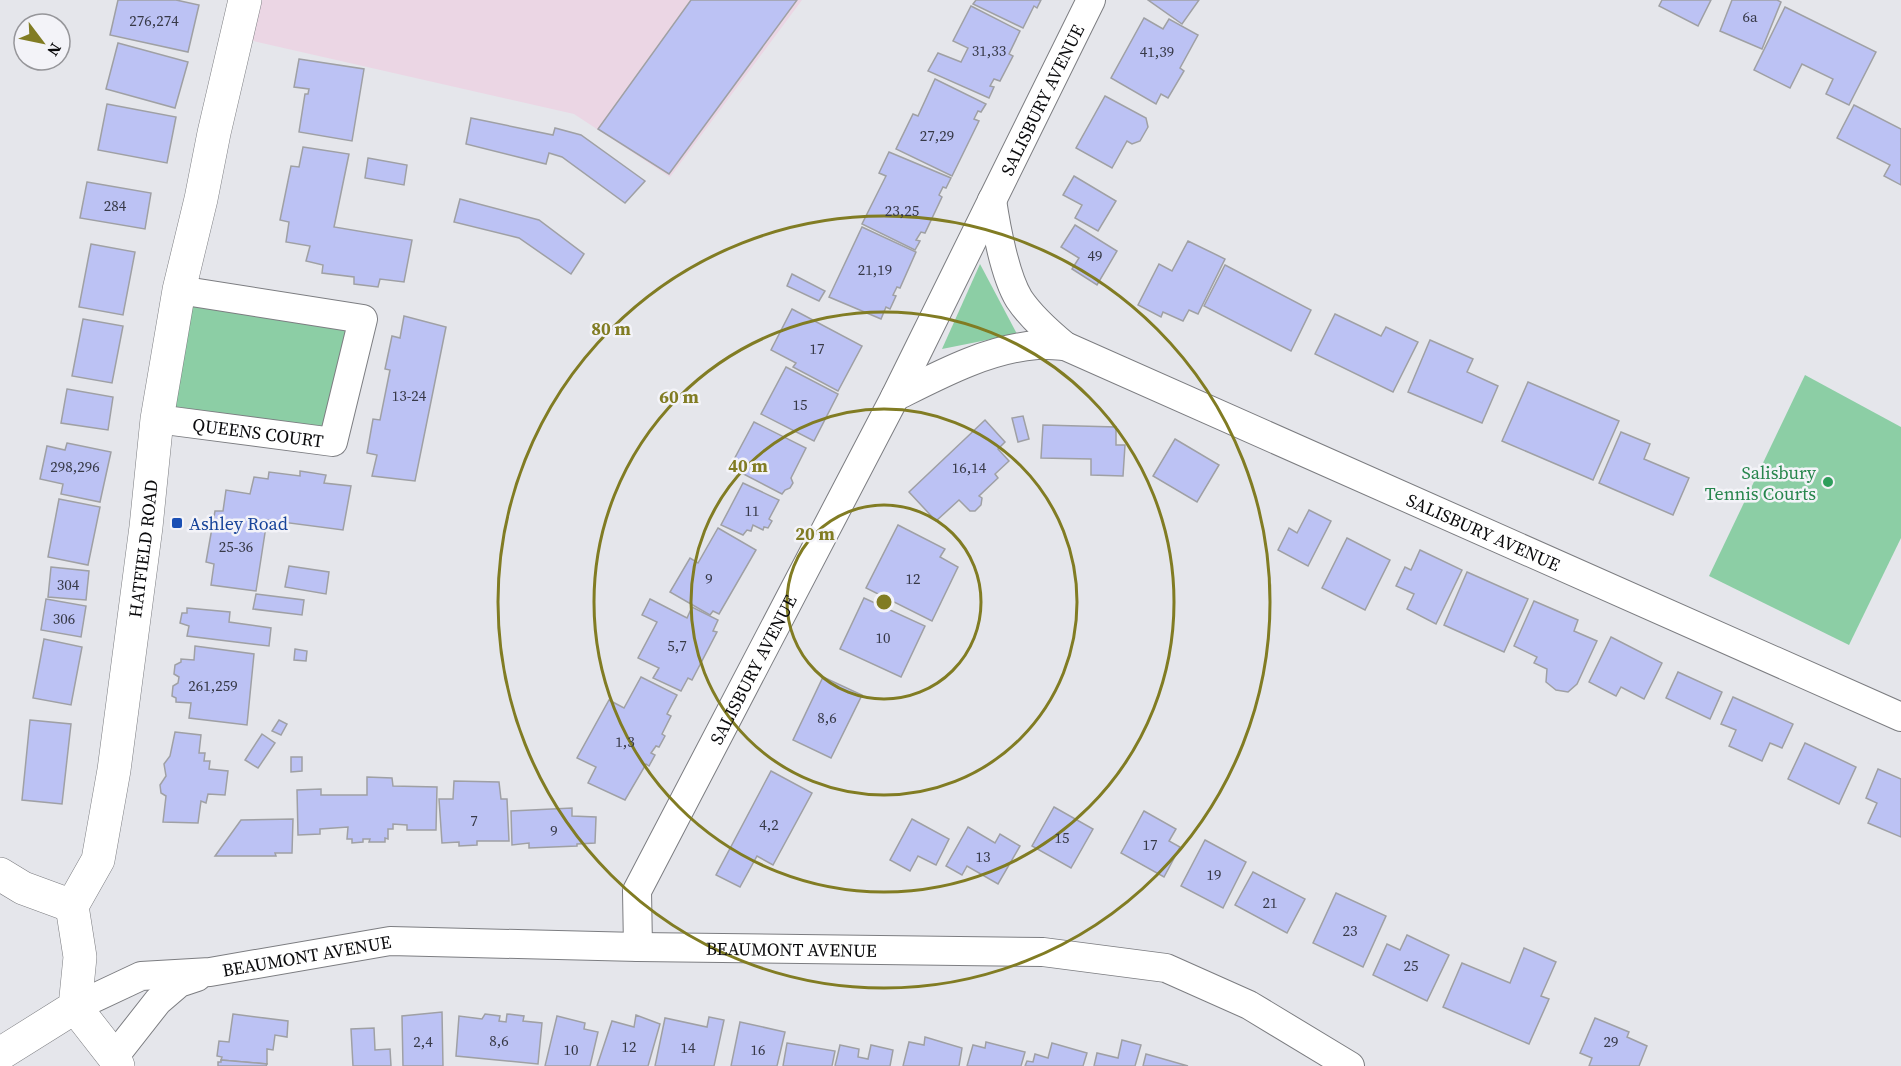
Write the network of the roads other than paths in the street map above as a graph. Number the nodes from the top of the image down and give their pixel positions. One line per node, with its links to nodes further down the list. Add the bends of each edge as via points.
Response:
1 (245, 0): 4 (main road, HATFIELD ROAD)
2 (1091, 0): 3 (street, SALISBURY AVENUE)
3 (992, 200): 5 (street, SALISBURY AVENUE, via 997,232 1018,298 1041,326); 6 (street, SALISBURY AVENUE)
4 (179, 290): 7 (main road, HATFIELD ROAD); 7 (street, QUEENS COURT, via 363,319 333,442)
5 (1065, 346): 6 (street, SALISBURY AVENUE, via 1038,345 1002,351); 8 (street, SALISBURY AVENUE)
6 (895, 397): 11 (street, SALISBURY AVENUE, via 637,891)
7 (157, 419): 10 (main road, HATFIELD ROAD, via 108,804 98,860)
8 (1901, 717)
9 (0, 874): 10 (main road, via 23,888)
10 (72, 906): 13 (main road, via 80,957)
11 (639, 947): 12 (street, BEAUMONT AVENUE, via 390,940); 16 (street, BEAUMONT AVENUE, via 1043,952 1166,968 1249,1005)
12 (210, 972): 13 (street, BEAUMONT AVENUE, via 141,976); 15 (street, BEAUMONT AVENUE, via 179,983 158,1001)
13 (75, 1007): 14 (main road); 15 (main road)
14 (0, 1054)
15 (116, 1061)
16 (1350, 1066)

